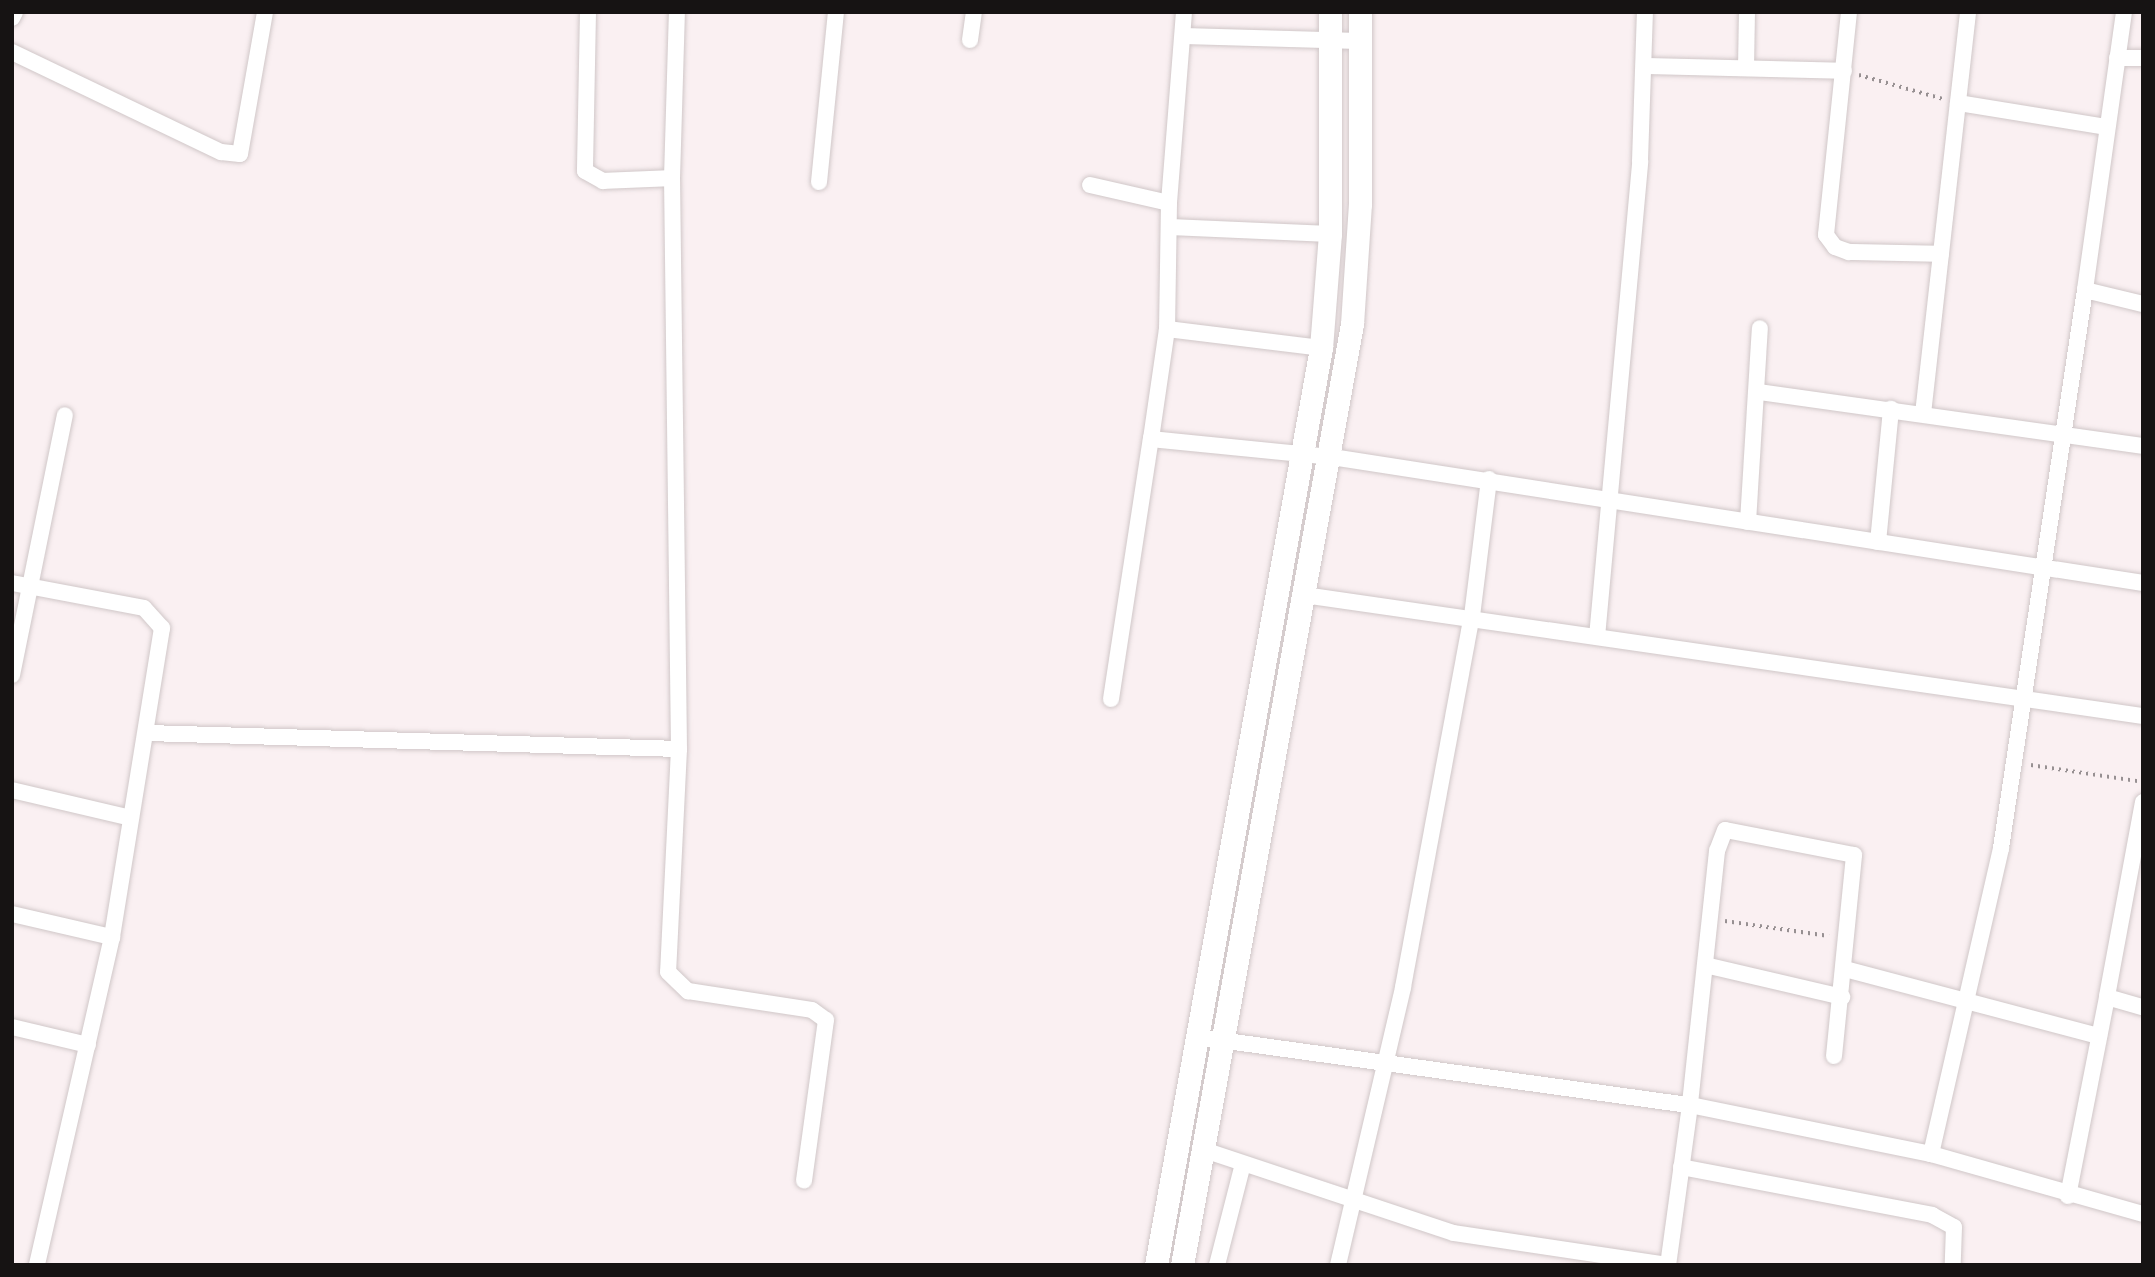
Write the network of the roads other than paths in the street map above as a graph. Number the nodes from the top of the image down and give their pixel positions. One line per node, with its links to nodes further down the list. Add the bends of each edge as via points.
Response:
1 (15, 12): 15 (street)
2 (265, 12): 20 (street, via 240,154 221,152)
3 (588, 12): 28 (street, via 585,171 603,181)
4 (677, 12): 28 (street)
5 (836, 12): 29 (street)
6 (974, 12): 17 (street)
7 (1184, 12): 16 (street)
8 (1330, 12): 18 (main road)
9 (1360, 12): 19 (main road)
10 (1645, 12): 23 (street)
11 (1747, 12): 24 (street)
12 (1849, 12): 25 (street)
13 (1968, 12): 26 (street)
14 (2124, 12): 21 (street)
15 (12, 18)
16 (1183, 36): 18 (street); 31 (street)
17 (970, 40)
18 (1331, 40): 19 (street); 33 (main road)
19 (1360, 41): 48 (main road, via 1359,217)
20 (12, 52)
21 (2117, 58): 22 (street); 27 (street)
22 (2143, 58)
23 (1645, 66): 24 (street); 50 (street)
24 (1746, 68): 25 (street)
25 (1844, 71): 34 (street, via 1828,239 1849,252)
26 (1958, 103): 27 (street); 34 (street)
27 (2107, 127): 35 (street)
28 (672, 178): 65 (street)
29 (818, 182)
30 (1090, 184): 31 (street)
31 (1169, 203): 32 (street)
32 (1170, 227): 33 (street); 38 (street)
33 (1330, 234): 39 (main road)
34 (1941, 254): 42 (street)
35 (2085, 290): 36 (street); 44 (street)
36 (2143, 304)
37 (1760, 328): 40 (street)
38 (1167, 329): 39 (street); 45 (street)
39 (1321, 348): 47 (main road)
40 (1759, 391): 41 (street); 51 (street)
41 (1891, 409): 42 (street); 52 (street)
42 (1923, 414): 44 (street)
43 (65, 415): 56 (street)
44 (2059, 432): 46 (street); 53 (street)
45 (1151, 439): 47 (street); 61 (street)
46 (2143, 446)
47 (1306, 454): 48 (street); 79 (main road)
48 (1332, 457): 49 (street); 57 (main road)
49 (1489, 480): 50 (street); 58 (street)
50 (1612, 501): 51 (street); 59 (street)
51 (1748, 522): 52 (street)
52 (1878, 542): 53 (street)
53 (2043, 567): 55 (street); 62 (street)
54 (12, 583): 56 (street)
55 (2143, 583)
56 (30, 587): 60 (street); 64 (street, via 156,615 164,643)
57 (1304, 595): 58 (street); 80 (main road)
58 (1472, 617): 59 (street); 83 (street)
59 (1597, 636): 62 (street)
60 (12, 675)
61 (1111, 699)
62 (2024, 703): 63 (street); 75 (street)
63 (2143, 716)
64 (147, 733): 65 (street); 68 (street)
65 (679, 749): 89 (street, via 668,972 688,991 812,1010 826,1020)
66 (12, 790): 68 (street)
67 (2143, 802): 74 (street)
68 (131, 818): 70 (street)
69 (12, 914): 70 (street)
70 (112, 937): 81 (street)
71 (1705, 965): 72 (street, via 1720,836 1745,829 1854,855); 73 (street); 84 (street)
72 (1845, 969): 73 (street); 75 (street)
73 (1842, 997): 82 (street)
74 (2106, 997): 76 (street); 78 (street)
75 (1965, 1001): 78 (street); 86 (street)
76 (2143, 1007)
77 (12, 1027): 81 (street)
78 (2099, 1035): 90 (street)
79 (1198, 1037): 80 (street); 94 (main road)
80 (1225, 1041): 83 (street); 85 (main road)
81 (88, 1045): 93 (street)
82 (1834, 1056)
83 (1388, 1063): 84 (street); 91 (street)
84 (1690, 1105): 86 (street); 88 (street)
85 (1204, 1150): 87 (street); 95 (main road)
86 (1931, 1154): 90 (street)
87 (1243, 1164): 91 (street); 96 (street)
88 (1681, 1167): 98 (street); 99 (street, via 1932,1215 1954,1227)
89 (804, 1180)
90 (2068, 1196): 92 (street)
91 (1353, 1200): 97 (street); 98 (street, via 1454,1233)
92 (2143, 1214)
93 (37, 1265)
94 (1156, 1265)
95 (1182, 1265)
96 (1217, 1265)
97 (1338, 1265)
98 (1668, 1265)
99 (1953, 1265)

